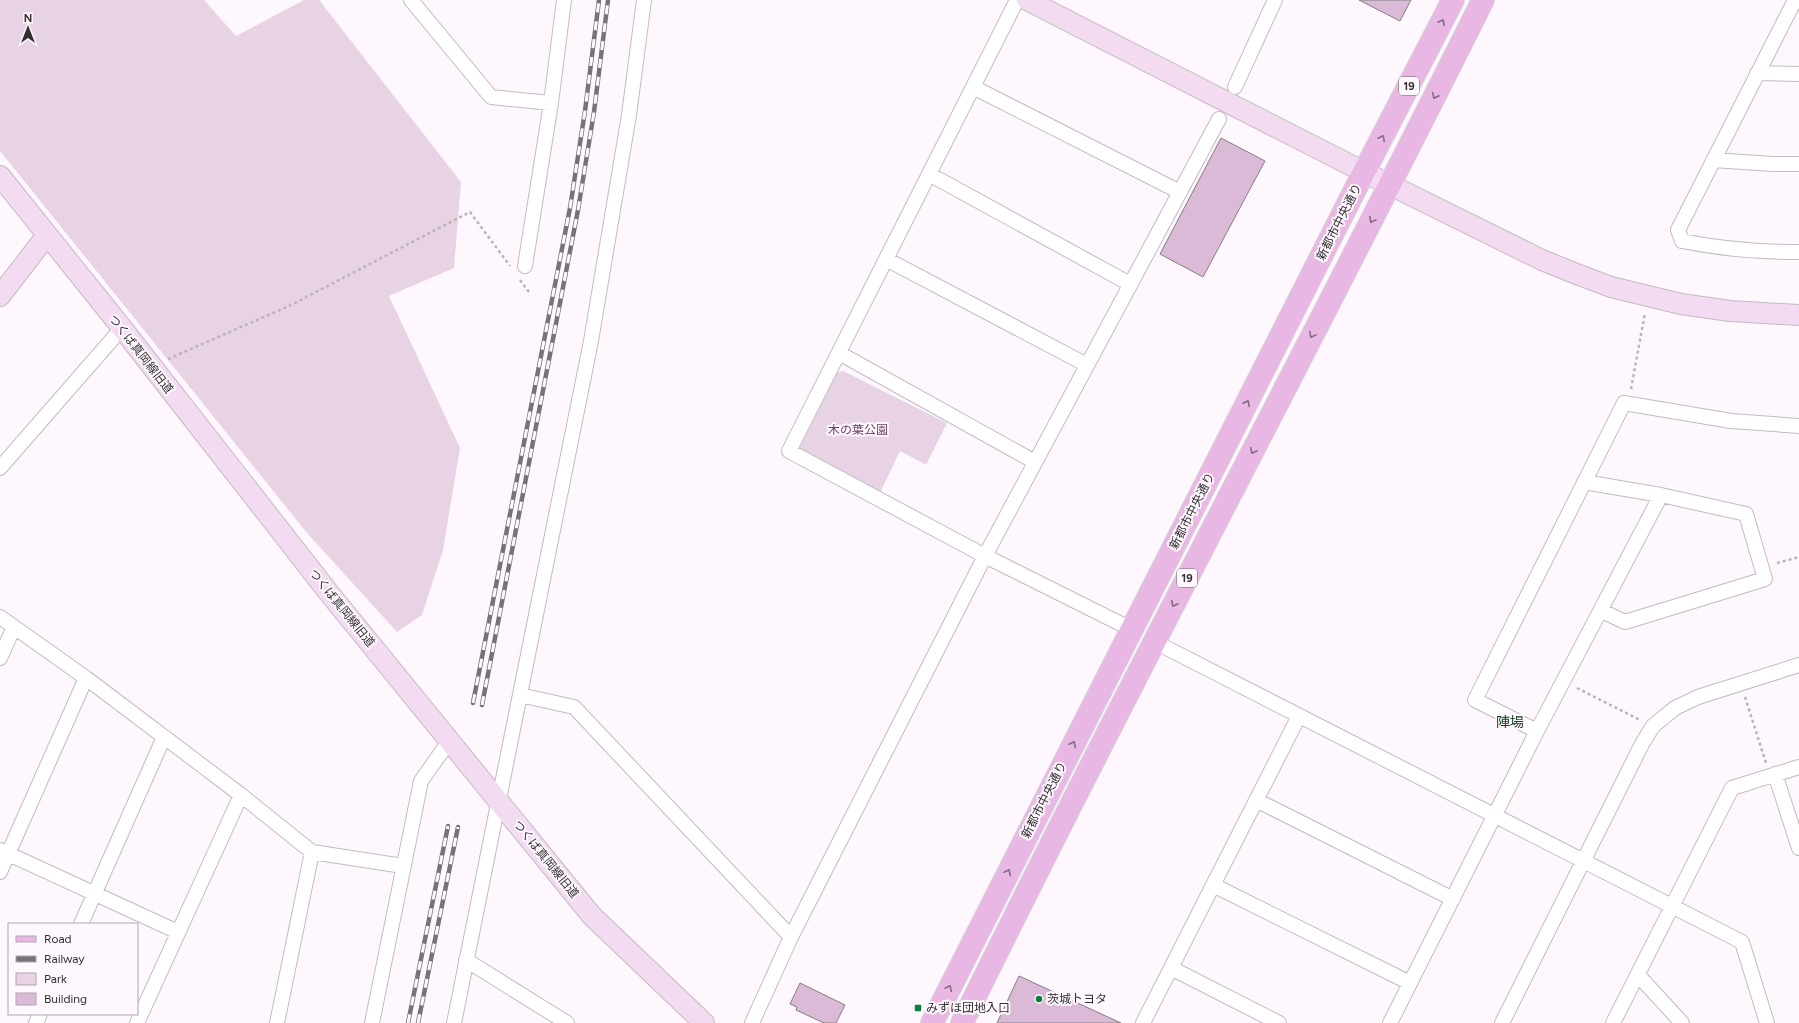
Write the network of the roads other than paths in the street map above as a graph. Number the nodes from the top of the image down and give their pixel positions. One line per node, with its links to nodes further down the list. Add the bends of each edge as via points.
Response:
1 (411, 0): 14 (street, via 491,97)
2 (564, 0): 14 (street)
3 (644, 0): 47 (street, via 629,115 591,341)
4 (1018, 0): 12 (street)
5 (1028, 0): 18 (street)
6 (1275, 0): 13 (street)
7 (1453, 0): 18 (main road, 新都市中央通り / 19, one-way to 7)
8 (1483, 0): 21 (main road, 19, one-way to 21)
9 (1795, 0): 10 (street)
10 (1757, 73): 11 (street); 16 (street)
11 (1799, 74)
12 (974, 87): 19 (street); 22 (street)
13 (1235, 87)
14 (551, 103): 26 (street)
15 (1219, 119): 22 (street)
16 (1713, 160): 17 (street); 24 (street, via 1678,230 1682,241 1740,250)
17 (1799, 164)
18 (1364, 172): 21 (street); 42 (main road, 新都市中央通り / 19, one-way to 18)
19 (929, 174): 25 (street); 27 (street)
20 (0, 176): 23 (street, つくば真岡線旧道)
21 (1390, 186): 29 (street, via 1542,260 1611,287 1681,304 1730,311); 43 (main road, 19, one-way to 43)
22 (1180, 192): 27 (street)
23 (46, 235): 28 (street); 30 (street, つくば真岡線旧道)
24 (1799, 252)
25 (886, 259): 31 (street); 32 (street)
26 (520, 270)
27 (1130, 284): 32 (street)
28 (0, 296)
29 (1799, 315)
30 (122, 328): 35 (street); 51 (street, つくば真岡線旧道, via 329,593)
31 (839, 353): 34 (street); 38 (street, via 789,451)
32 (1087, 365): 34 (street)
33 (1799, 426): 36 (street, via 1731,421 1624,403)
34 (1035, 462): 38 (street)
35 (0, 468)
36 (1584, 482): 37 (street); 49 (street, via 1475,700)
37 (1661, 495): 39 (street); 39 (street, via 1746,514 1765,579 1625,622)
38 (985, 556): 42 (street); 70 (street)
39 (1602, 611): 49 (street)
40 (0, 617): 41 (street)
41 (14, 627): 44 (street); 46 (street)
42 (1131, 629): 82 (main road, 新都市中央通り / 19, one-way to 42)
43 (1155, 642): 48 (street); 83 (main road, 19)
44 (0, 658)
45 (1799, 665): 61 (street, via 1698,697 1675,708 1653,726)
46 (86, 678): 50 (street); 59 (street)
47 (520, 695): 56 (street); 70 (street, via 574,707)
48 (1299, 716): 55 (street); 57 (street)
49 (1537, 731): 57 (street)
50 (164, 737): 54 (street); 65 (street)
51 (450, 740): 56 (street, つくば真岡線旧道); 62 (street, via 421,781)
52 (1799, 767): 53 (street)
53 (1772, 775): 58 (street); 67 (street, via 1732,788)
54 (240, 795): 60 (street); 69 (street)
55 (1256, 800): 64 (street); 66 (street)
56 (500, 802): 71 (street); 80 (street, つくば真岡線旧道, via 592,916)
57 (1496, 816): 61 (street); 66 (street)
58 (1799, 848)
59 (4, 852): 63 (street); 65 (street)
60 (312, 852): 62 (street); 77 (street)
61 (1584, 862): 67 (street); 87 (street)
62 (403, 866): 78 (street)
63 (0, 872)
64 (1213, 885): 72 (street); 74 (street)
65 (94, 894): 68 (street); 69 (street)
66 (1453, 899): 74 (street)
67 (1672, 907): 73 (street); 90 (street, via 1742,942)
68 (81, 923)
69 (178, 932): 76 (street)
70 (791, 937): 81 (street)
71 (466, 960): 75 (street); 79 (street)
72 (1171, 968): 84 (street); 85 (street)
73 (1638, 975): 88 (street); 89 (street)
74 (1410, 983): 86 (street)
75 (561, 1021)
76 (137, 1023)
77 (277, 1023)
78 (372, 1023)
79 (454, 1023)
80 (704, 1023)
81 (752, 1023)
82 (932, 1023)
83 (962, 1023)
84 (1143, 1023)
85 (1279, 1023)
86 (1390, 1023)
87 (1502, 1023)
88 (1613, 1023)
89 (1682, 1023)
90 (1767, 1023)

